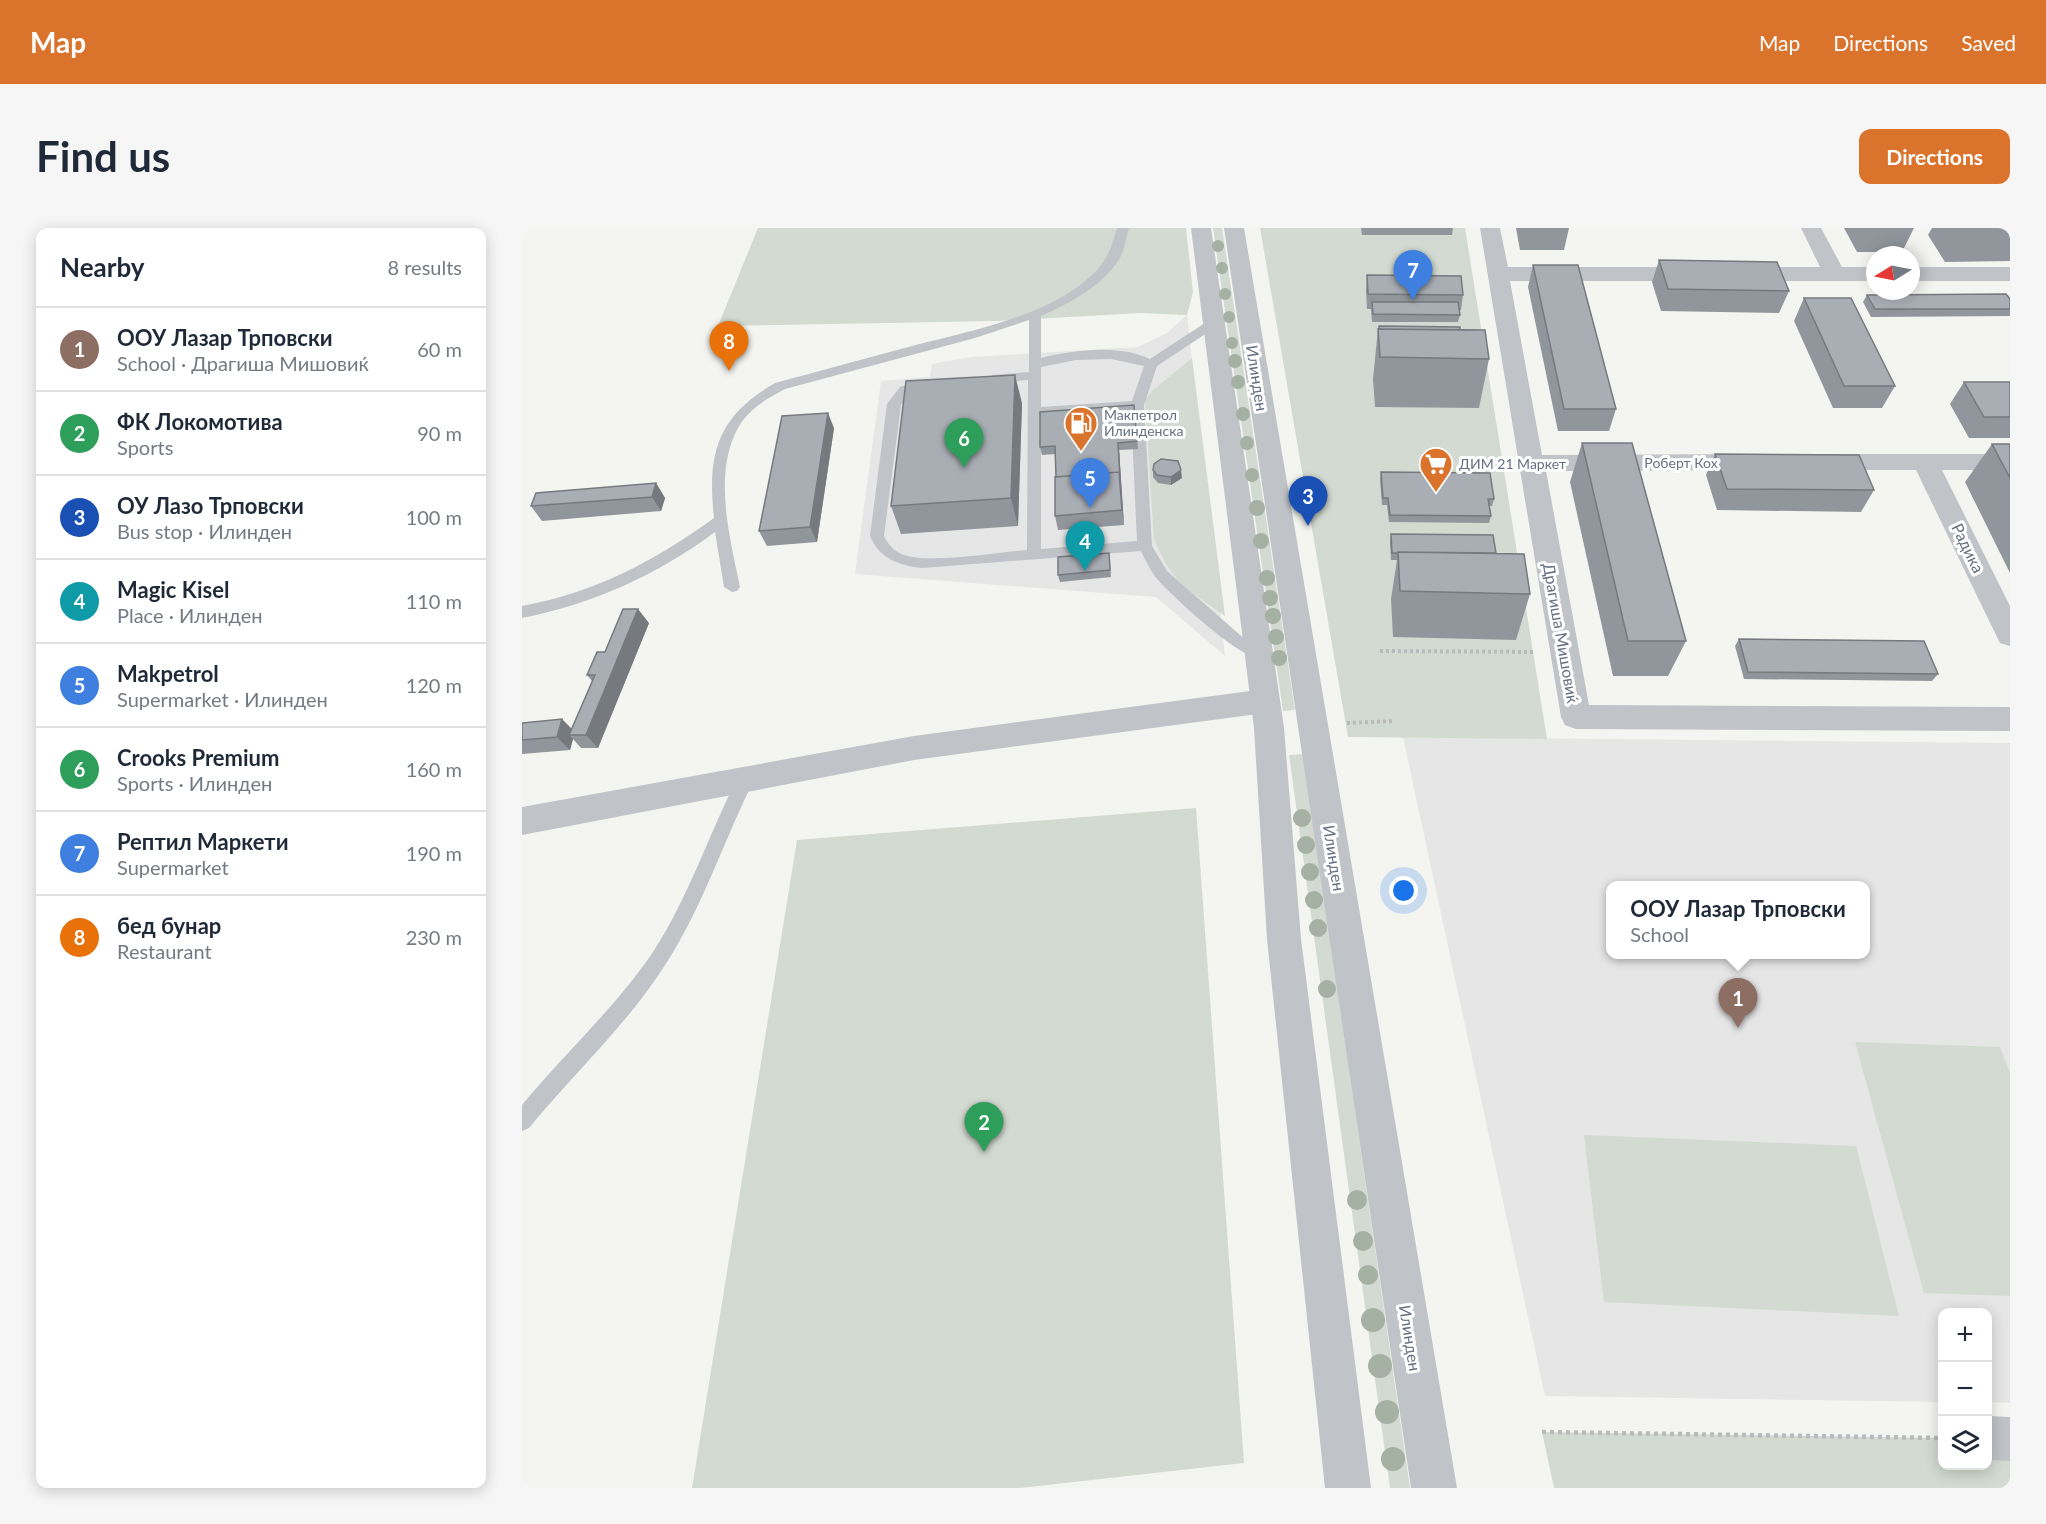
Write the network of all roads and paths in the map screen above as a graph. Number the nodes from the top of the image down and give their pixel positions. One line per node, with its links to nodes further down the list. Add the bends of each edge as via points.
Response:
1 (1123, 228): 11 (lane, via 1119,247 1105,269 1077,293)
2 (1201, 228): 12 (street)
3 (1234, 228): 34 (street, Илинден)
4 (1490, 228): 6 (street, Драгиша Мишовиќ)
5 (1811, 228): 7 (street)
6 (1498, 274): 7 (street); 21 (street, Драгиша Мишовиќ)
7 (1834, 274): 8 (street)
8 (1866, 274)
9 (1920, 274): 10 (street)
10 (2010, 274)
11 (1035, 313): 14 (lane); 22 (lane, via 760,395 736,417 724,444 719,476)
12 (1212, 324): 13 (lane); 30 (street)
13 (1151, 364): 14 (lane, via 1127,354 1055,358); 17 (lane)
14 (1035, 370): 15 (lane); 18 (lane)
15 (980, 380)
16 (935, 383): 24 (lane, via 904,390 894,404 879,544 896,558 922,563)
17 (1137, 405): 18 (lane); 23 (lane)
18 (1035, 412): 24 (lane)
19 (1925, 462): 20 (street, Роберт Кох); 21 (street, Роберт Кох); 27 (street, Радика)
20 (2010, 462)
21 (1532, 463): 29 (street, Драгиша Мишовиќ)
22 (721, 520): 25 (lane); 26 (lane, via 685,546 622,581 573,601)
23 (1145, 546): 24 (lane); 30 (lane, via 1161,575 1234,639)
24 (1034, 556)
25 (732, 587)
26 (522, 612)
27 (2010, 635)
28 (1380, 651): 29 (path)
29 (1564, 652): 32 (street, Драгиша Мишовиќ, via 1576,717)
30 (1259, 655): 31 (street)
31 (1265, 701): 35 (street, via 925,747); 42 (street, via 1284,939)
32 (2010, 719)
33 (1395, 721): 34 (path)
34 (1313, 725): 43 (street, Илинден)
35 (745, 780): 36 (street); 37 (lane, via 661,956 632,996)
36 (522, 821)
37 (522, 1121)
38 (1542, 1432): 39 (path)
39 (1938, 1438)
40 (1992, 1438): 41 (street)
41 (2010, 1439)
42 (1348, 1488)
43 (1434, 1488)

